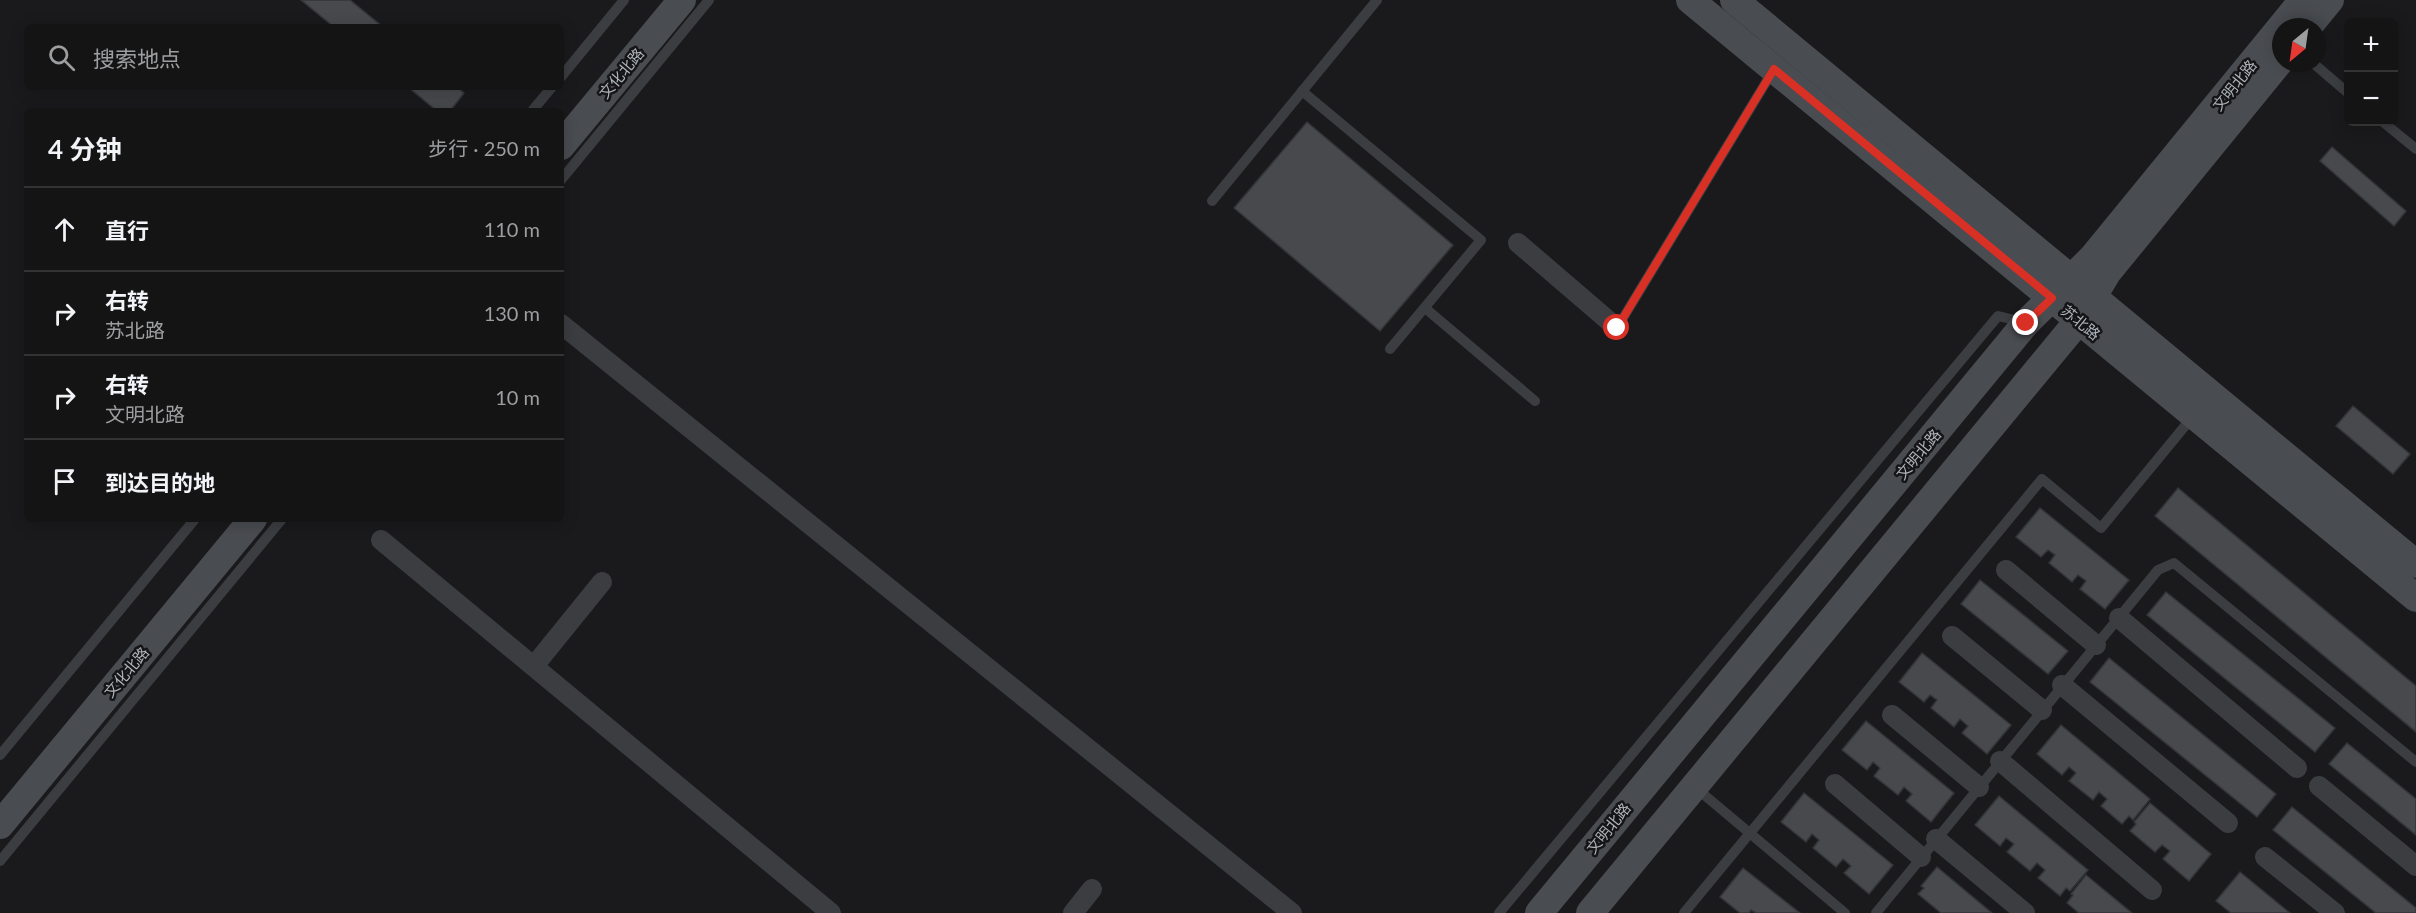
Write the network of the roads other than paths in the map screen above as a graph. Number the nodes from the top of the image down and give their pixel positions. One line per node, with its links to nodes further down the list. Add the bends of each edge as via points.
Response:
1 (624, 0): 13 (lane)
2 (657, 0): 19 (street, 文化北路)
3 (681, 0): 21 (street, 文化北路)
4 (709, 0): 23 (lane)
5 (1377, 0): 17 (lane)
6 (1690, 0): 11 (street, 苏北路)
7 (1734, 0): 26 (street, 苏北路)
8 (2303, 0): 26 (street, 文明北路)
9 (2330, 0): 10 (street)
10 (2315, 18)
11 (1774, 69): 26 (street, 苏北路); 31 (lane)
12 (2272, 71): 28 (street, 文明北路, via 2107,273)
13 (564, 72)
14 (2324, 72): 15 (lane)
15 (2344, 89)
16 (550, 90): 18 (lane)
17 (1302, 91): 24 (lane); 27 (lane, via 1481,240)
18 (534, 108)
19 (564, 113)
20 (2388, 126): 22 (lane)
21 (564, 142)
22 (2416, 149)
23 (564, 176)
24 (1212, 201)
25 (1518, 243): 31 (street)
26 (2062, 289): 28 (street, 苏北路); 29 (street, 文明北路)
27 (1425, 308): 32 (lane); 33 (lane)
28 (2086, 309): 34 (street, 苏北路); 40 (street, 苏北路); 56 (street, 文明北路)
29 (2026, 323): 73 (lane, via 1998,316); 74 (street, 文明北路)
30 (564, 326): 72 (street)
31 (1617, 328)
32 (1390, 349)
33 (1536, 401)
34 (2194, 415): 43 (street, 苏北路); 62 (lane, via 2101,528 2042,479)
35 (193, 522): 51 (lane)
36 (227, 522): 59 (street, 文化北路)
37 (251, 522): 61 (street, 文化北路)
38 (280, 522): 66 (lane)
39 (381, 540): 47 (street)
40 (2416, 564)
41 (2006, 570): 46 (street)
42 (602, 582): 47 (street)
43 (2416, 598)
44 (2118, 618): 46 (lane); 53 (lane, via 2158,570 2174,563); 54 (street)
45 (1952, 636): 49 (street)
46 (2096, 645): 48 (lane)
47 (534, 666): 70 (street)
48 (2062, 685): 49 (lane); 60 (street)
49 (2042, 710): 52 (lane)
50 (1892, 716): 58 (street)
51 (0, 755)
52 (2000, 761): 58 (lane); 69 (street)
53 (2416, 762)
54 (2297, 768)
55 (1835, 784): 64 (street)
56 (1694, 786): 62 (lane); 75 (street, 文明北路)
57 (2319, 786): 67 (street)
58 (1979, 787): 63 (lane)
59 (0, 796)
60 (2228, 823)
61 (0, 825)
62 (1749, 834): 76 (lane); 77 (lane)
63 (1936, 839): 64 (lane); 79 (street)
64 (1921, 857): 78 (lane)
65 (2265, 857): 80 (street)
66 (0, 861)
67 (2416, 866)
68 (1092, 889): 71 (street)
69 (2152, 890)
70 (831, 913)
71 (1073, 913)
72 (1292, 913)
73 (1499, 913)
74 (1539, 913)
75 (1590, 913)
76 (1684, 913)
77 (1845, 913)
78 (1876, 913)
79 (2025, 913)
80 (2335, 913)

